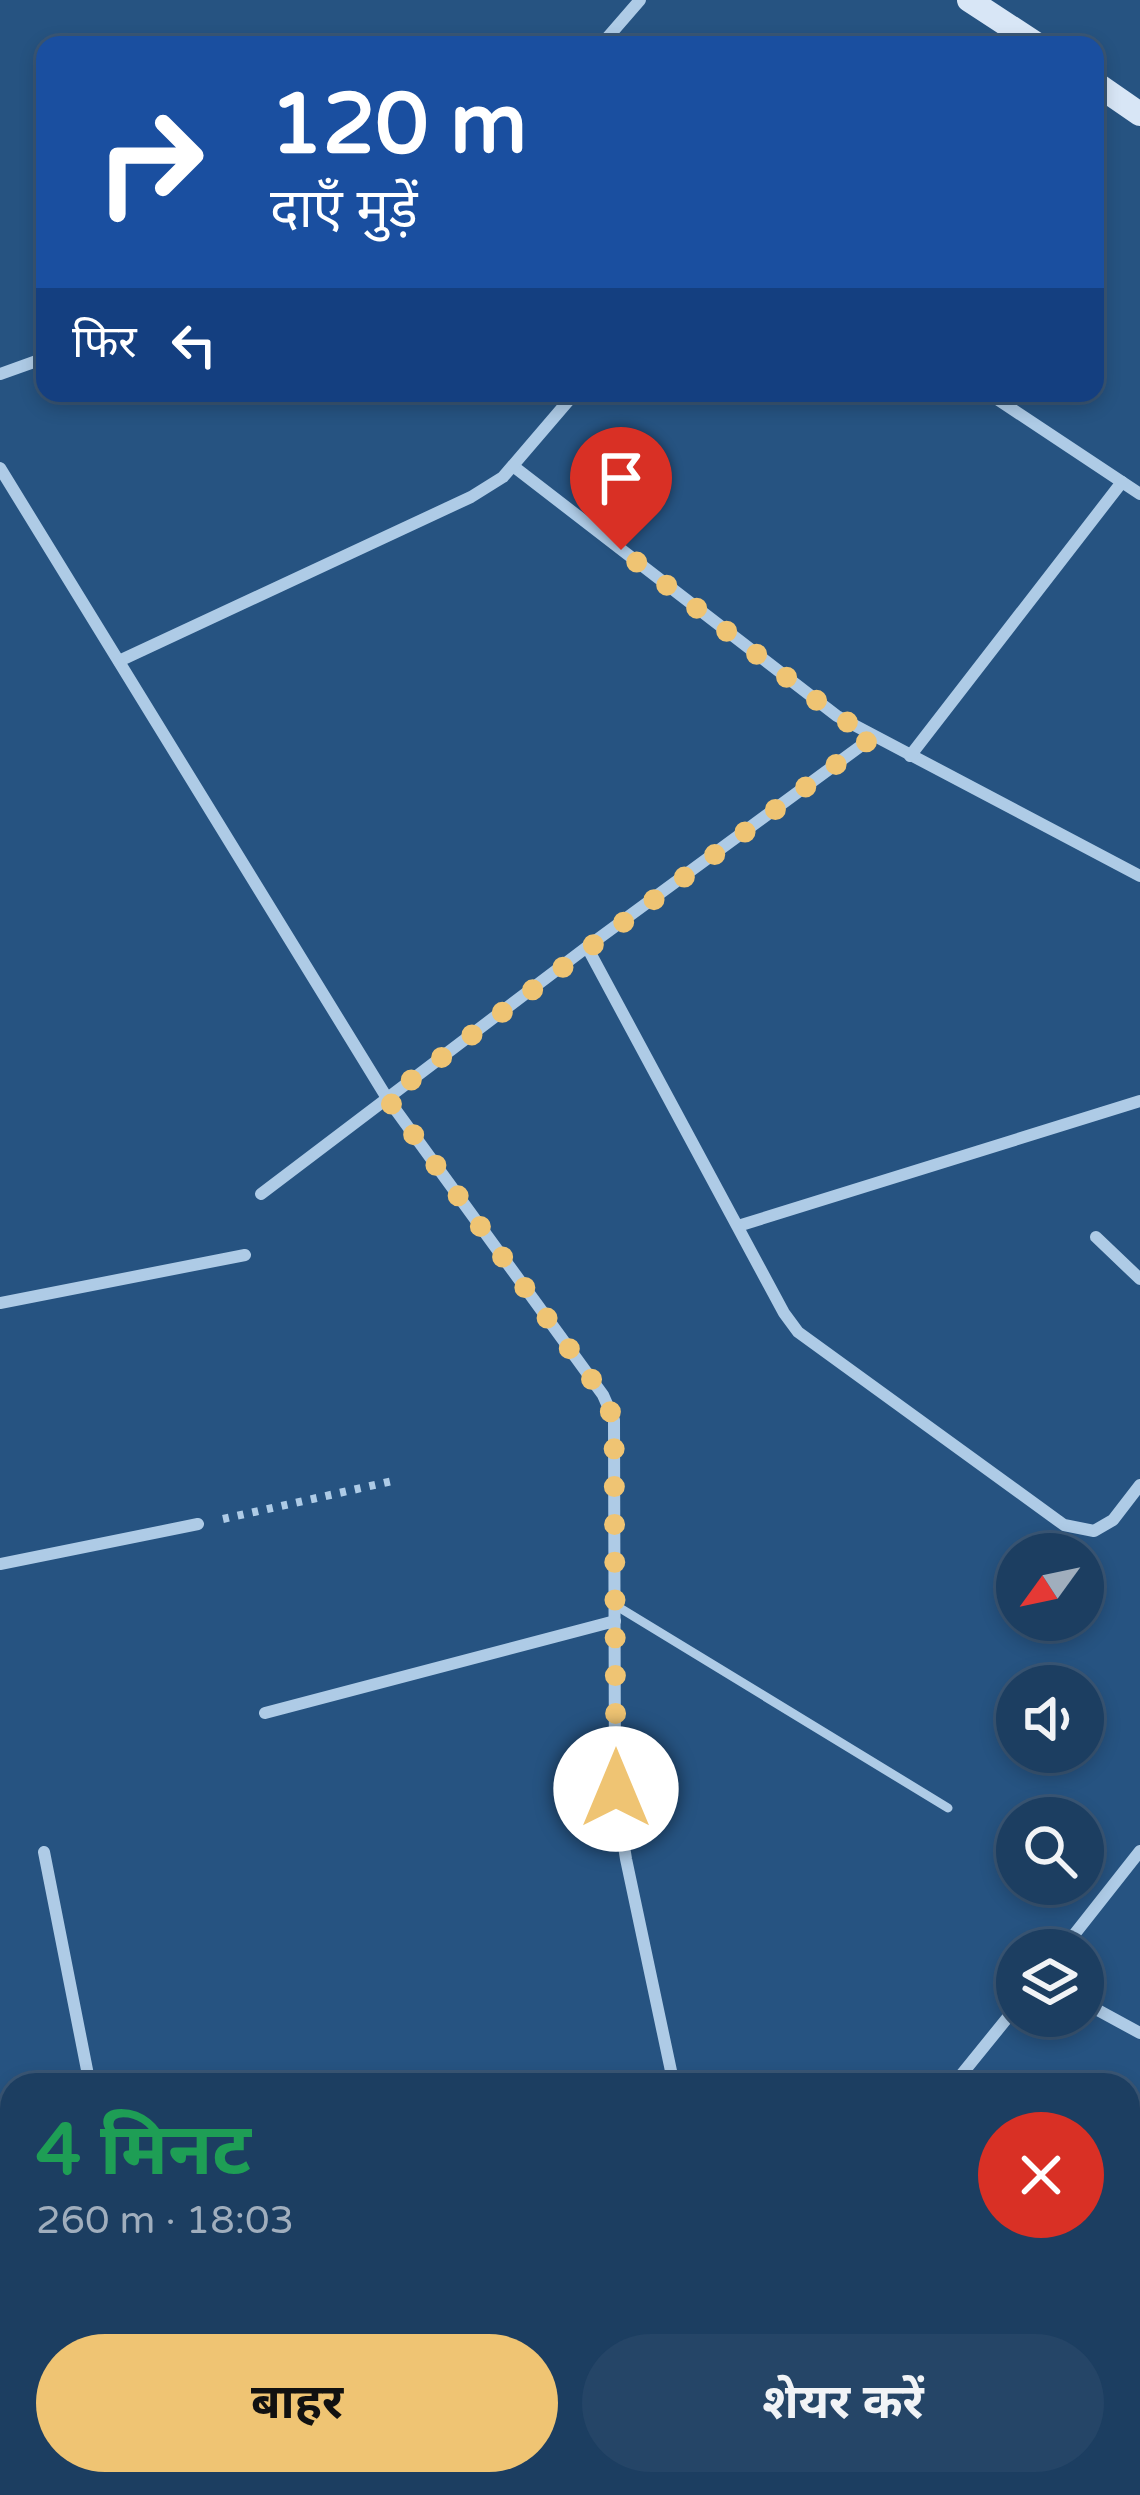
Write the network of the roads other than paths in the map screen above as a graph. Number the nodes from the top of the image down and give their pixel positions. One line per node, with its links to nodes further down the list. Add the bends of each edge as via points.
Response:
1 (640, 0): 3 (street)
2 (969, 0): 4 (main road)
3 (609, 36)
4 (1023, 36)
5 (1104, 89): 6 (main road)
6 (1140, 114)
7 (36, 361): 8 (street)
8 (0, 374)
9 (567, 402): 11 (street)
10 (1002, 402): 13 (street)
11 (512, 466): 15 (street, via 471,497); 16 (street)
12 (0, 468): 15 (street)
13 (1122, 482): 14 (street); 17 (street)
14 (1140, 494)
15 (119, 661): 20 (street)
16 (873, 737): 17 (street); 19 (street)
17 (910, 756): 18 (street)
18 (1140, 876)
19 (587, 947): 20 (street); 23 (street)
20 (387, 1098): 22 (street); 31 (street, via 603,1395 614,1420)
21 (1140, 1102): 23 (street)
22 (261, 1194)
23 (738, 1226): 28 (street, via 798,1332 1064,1525 1094,1532)
24 (1096, 1237): 26 (street)
25 (245, 1255): 27 (street)
26 (1140, 1279)
27 (0, 1304)
28 (1140, 1485)
29 (198, 1524): 30 (street)
30 (0, 1564)
31 (615, 1605): 32 (street); 34 (lane)
32 (615, 1622): 33 (street); 42 (street, via 616,1789)
33 (265, 1713)
34 (948, 1808)
35 (1140, 1851): 37 (street)
36 (44, 1852): 41 (street)
37 (1079, 1929)
38 (1104, 2013): 40 (street)
39 (996, 2032): 43 (street)
40 (1140, 2033)
41 (88, 2073)
42 (671, 2073)
43 (963, 2073)

